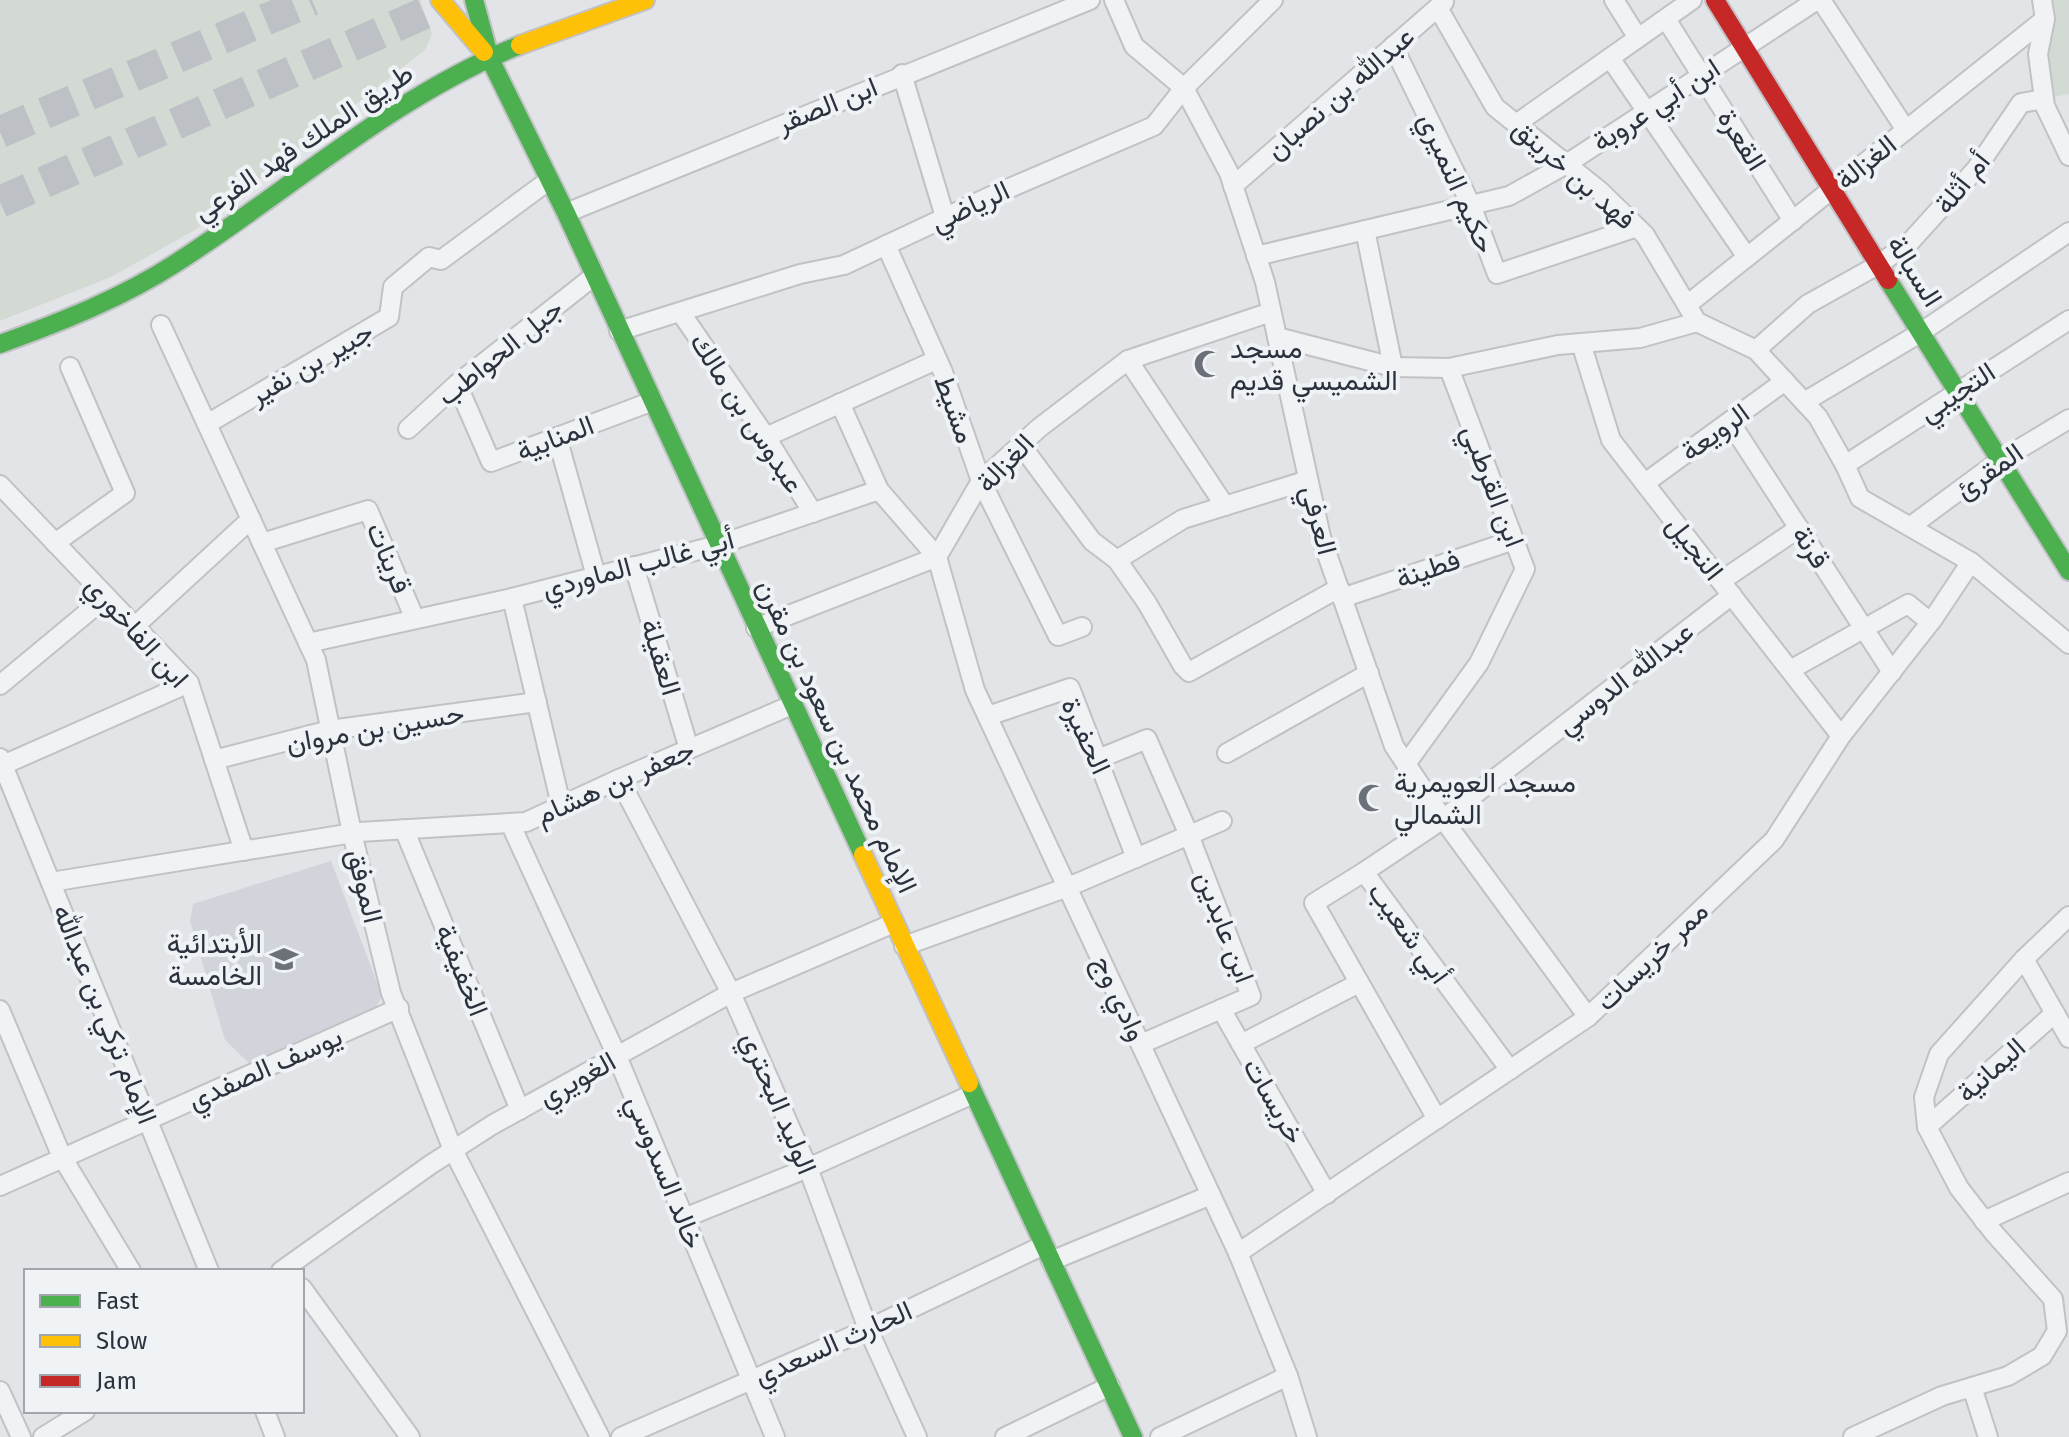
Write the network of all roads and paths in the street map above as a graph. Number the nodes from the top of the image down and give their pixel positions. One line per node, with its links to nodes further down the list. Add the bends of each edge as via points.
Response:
1 (440, 0): 18 (street, الإمام محمد بن سعود بن مقرن)
2 (474, 0): 18 (street, الإمام محمد بن سعود بن مقرن)
3 (645, 0): 18 (street, طريق الملك فهد الفرعي)
4 (1090, 0): 19 (street, ابن الصقر)
5 (1114, 0): 21 (street, العرفي, via 1134,46)
6 (1273, 0): 21 (street, الرياضي)
7 (1614, 0): 14 (street)
8 (1692, 0): 13 (street)
9 (1715, 0): 16 (street, السبالة)
10 (1819, 0): 16 (street, ابن أبي عروبة); 25 (street)
11 (1442, 4): 15 (street, عبدالله بن نصبان); 24 (street, فهد بن خرينق, via 1468,64 1495,107)
12 (2044, 9): 22 (street, via 2038,54); 25 (street, الغزالة)
13 (1666, 19): 14 (street); 20 (street, القعرة)
14 (1638, 38): 17 (street)
15 (1393, 46): 29 (street, عبدالله بن نصبان); 31 (street, حكيم النميري)
16 (1744, 47): 20 (street, ابن أبي عروبة); 30 (street, السبالة)
17 (1610, 58): 23 (street); 24 (street)
18 (490, 59): 28 (street, الإمام محمد بن سعود بن مقرن); 53 (street, طريق الملك فهد الفرعي, via 431,89 175,264 64,322)
19 (902, 74): 32 (street, ابن الصقر); 33 (street)
20 (1701, 75): 23 (street, ابن أبي عروبة); 34 (street, القعرة)
21 (1184, 88): 29 (street, العرفي); 33 (street, الرياضي, via 1154,126)
22 (2044, 99): 26 (street); 41 (street, أم أثلة, via 2021,103 1934,218)
23 (1646, 111): 27 (street, ابن أبي عروبة); 40 (street)
24 (1516, 124): 27 (street, فهد بن خرينق)
25 (1906, 130): 30 (street, الغزالة)
26 (2069, 156)
27 (1565, 165): 31 (street, ابن أبي عروبة, via 1509,196); 35 (street, فهد بن خرينق)
28 (548, 181): 32 (street, الإمام محمد بن سعود بن مقرن); 68 (street, جبير بن نفير, via 441,260 429,257 393,287 389,317)
29 (1233, 186): 39 (street, العرفي)
30 (1832, 189): 34 (street, الغزالة); 41 (street, السبالة)
31 (1471, 205): 35 (street, حكيم النميري, via 1497,274); 36 (street, ابن أبي عروبة)
32 (566, 213): 42 (street, الإمام محمد بن سعود بن مقرن)
33 (945, 217): 38 (street, الرياضي)
34 (1793, 221): 40 (street, الغزالة)
35 (1637, 227): 43 (street, فهد بن خرينق)
36 (1365, 230): 39 (street, ابن أبي عروبة); 58 (street)
37 (2069, 232): 50 (street)
38 (886, 245): 45 (street, الرياضي, via 844,265); 55 (street, مشيط)
39 (1256, 256): 44 (street, العرفي)
40 (1747, 257): 43 (street, الغزالة)
41 (1878, 265): 50 (street, السبالة); 54 (street, أم أثلة, via 1808,304)
42 (594, 276): 49 (street, الإمام محمد بن سعود بن مقرن); 61 (street, جبل الحواطب)
43 (1687, 305): 47 (street, فهد بن خرينق)
44 (1271, 312): 51 (street, العرفي); 56 (street, الغزالة)
45 (681, 313): 49 (street, الرياضي); 71 (street, عبدوس بن مالك)
46 (2069, 320): 62 (street, التجيبي)
47 (1697, 322): 52 (street, via 1640,338); 54 (street)
48 (161, 325): 68 (street, الموفق)
49 (619, 331): 63 (street, الإمام محمد بن سعود بن مقرن)
50 (1920, 333): 62 (street, السبالة); 64 (street)
51 (1277, 337): 58 (street); 75 (street, العرفي)
52 (1581, 343): 59 (street); 77 (street, النجيل, via 1611,440)
53 (0, 344)
54 (1756, 350): 60 (street)
55 (936, 360): 65 (street); 76 (street, مشيط)
56 (1128, 360): 72 (street, الغزالة); 80 (street)
57 (70, 367): 86 (street, via 125,493)
58 (1393, 367): 59 (street)
59 (1449, 368): 85 (street, ابن القرطبي)
60 (1785, 381): 64 (street); 67 (street, الرويعة)
61 (457, 384): 69 (street, جبل الحواطب); 70 (street, المنابية, via 491,462)
62 (1956, 392): 73 (street, السبالة); 74 (street, التجيبي)
63 (653, 401): 70 (street, المنابية); 88 (street, الإمام محمد بن سعود بن مقرن)
64 (1804, 402): 74 (street)
65 (840, 403): 71 (street); 79 (street)
66 (2069, 419): 73 (street, المقرئ)
67 (1730, 422): 77 (street, الرويعة); 84 (street, قرنة)
68 (207, 424): 82 (street, الموفق)
69 (408, 429)
70 (557, 437): 94 (street)
71 (766, 437): 81 (street, عبدوس بن مالك)
72 (1021, 445): 76 (street, الغزالة); 90 (street, via 1092,541)
73 (1999, 461): 83 (street, المقرئ); 93 (street, السبالة)
74 (1845, 465): 83 (street, via 1860,498)
75 (1308, 480): 80 (street); 96 (street, العرفي)
76 (981, 481): 89 (street, الغزالة); 102 (street, مشيط, via 1058,636)
77 (1645, 483): 95 (street, النجيل)
78 (0, 485): 86 (street, ابن الفاخوري)
79 (879, 490): 81 (street, أبي غالب الماوردي); 89 (street)
80 (1225, 506): 90 (street, via 1183,519)
81 (813, 513): 88 (street, أبي غالب الماوردي)
82 (251, 519): 87 (street, الموفق); 101 (street)
83 (1911, 526): 91 (street)
84 (1799, 528): 95 (street, عبدالله الدوسي); 104 (street, قرنة)
85 (1514, 540): 96 (street, فطينة); 122 (street, ابن القرطبي, via 1525,569 1479,663)
86 (55, 543): 97 (street, ابن الفاخوري)
87 (262, 543): 99 (street, قرينات, via 368,510); 105 (street, الموفق)
88 (718, 545): 92 (street, أبي غالب الماوردي); 103 (street, الإمام محمد بن سعود بن مقرن)
89 (937, 557): 103 (street); 114 (street, وادي وج, via 975,690)
90 (1117, 560): 96 (street, فطينة, via 1189,672)
91 (1971, 562): 100 (street, ممر خريسات); 106 (street)
92 (634, 566): 94 (street, أبي غالب الماوردي); 117 (street, العقيلة)
93 (2069, 571)
94 (596, 576): 98 (street, أبي غالب الماوردي)
95 (1726, 588): 107 (street, النجيل); 125 (street, عبدالله الدوسي)
96 (1341, 593): 109 (street, العرفي)
97 (106, 597): 101 (street, ابن الفاخوري); 111 (street)
98 (512, 598): 99 (street, أبي غالب الماوردي); 112 (street)
99 (415, 619): 105 (street, أبي غالب الماوردي)
100 (1930, 622): 104 (street, via 1908,604); 108 (street, ممر خريسات)
101 (135, 626): 110 (street, ابن الفاخوري)
102 (1082, 627)
103 (756, 628): 113 (street, الإمام محمد بن سعود بن مقرن)
104 (1864, 628): 107 (street); 108 (street, قرنة)
105 (308, 643): 115 (street, الموفق)
106 (2069, 644)
107 (1790, 670): 116 (street, النجيل)
108 (1892, 672): 116 (street, ممر خريسات)
109 (1369, 673): 118 (street); 122 (street, العرفي, via 1394,746)
110 (189, 683): 120 (street, ابن الفاخوري); 121 (street)
111 (0, 685)
112 (537, 702): 115 (street, حسين بن مروان); 124 (street)
113 (792, 705): 117 (street, جعفر بن هشام); 137 (street, الإمام محمد بن سعود بن مقرن)
114 (988, 716): 119 (street, الحفيرة, via 1070,688); 135 (street, وادي وج)
115 (330, 730): 120 (street, حسين بن مروان); 129 (street, الموفق)
116 (1841, 736): 146 (street, ممر خريسات, via 1774,840)
117 (689, 749): 123 (street, جعفر بن هشام)
118 (1227, 753)
119 (1098, 759): 130 (street, via 1147,739); 132 (street, الحفيرة)
120 (214, 760): 131 (street, ابن الفاخوري)
121 (1, 762): 134 (street, الإمام تركي بن عبدالله)
122 (1406, 764): 125 (street, العرفي)
123 (619, 779): 124 (street, جعفر بن هشام); 141 (street, الوليد البحتري)
124 (561, 805): 127 (street, جعفر بن هشام, via 526,822)
125 (1443, 819): 133 (street, أبي شعيب); 146 (street, العرفي)
126 (1222, 821): 130 (street)
127 (510, 823): 128 (street, جعفر بن هشام); 150 (street, خالد السدوسي)
128 (404, 829): 129 (street, جعفر بن هشام); 153 (street, الخفيفية)
129 (352, 833): 131 (street, جعفر بن هشام); 142 (street, الموفق)
130 (1189, 835): 132 (street); 143 (street, ابن عابدين, via 1251,996)
131 (244, 851): 134 (street, جعفر بن هشام)
132 (1136, 858): 135 (street)
133 (1364, 872): 140 (street, via 1314,903); 151 (street, أبي شعيب)
134 (51, 882): 154 (street, الإمام تركي بن عبدالله)
135 (1068, 887): 138 (street); 148 (street, وادي وج)
136 (2067, 922): 139 (street)
137 (894, 923): 138 (street, الإمام محمد بن سعود بن مقرن); 141 (street, الغويري)
138 (904, 946): 152 (street, الإمام محمد بن سعود بن مقرن)
139 (2024, 959): 145 (street); 156 (street, via 1939,1054 1924,1097)
140 (1359, 983): 149 (street); 155 (street)
141 (731, 993): 150 (street, الغويري); 159 (street, الوليد البحتري)
142 (399, 1008): 154 (street, يوسف الصفدي); 157 (street, الموفق)
143 (1221, 1009): 148 (street, ابن عابدين); 149 (street, خريسات)
144 (0, 1010): 158 (street)
145 (2055, 1013): 147 (street); 156 (street, اليمانية)
146 (1588, 1017): 151 (street, ممر خريسات)
147 (2069, 1038)
148 (1141, 1044): 163 (street, وادي وج)
149 (1241, 1044): 162 (street, خريسات)
150 (617, 1056): 153 (street, الغويري); 164 (street, خالد السدوسي)
151 (1510, 1070): 155 (street, ممر خريسات)
152 (973, 1094): 159 (street); 166 (street, الإمام محمد بن سعود بن مقرن)
153 (520, 1110): 157 (street, الغويري)
154 (149, 1119): 158 (street, يوسف الصفدي); 169 (street, الإمام تركي بن عبدالله)
155 (1437, 1119): 162 (street, ممر خريسات)
156 (1927, 1127): 165 (street, via 1959,1188)
157 (453, 1150): 170 (street, الغويري); 187 (street, الموفق)
158 (62, 1157): 161 (street, يوسف الصفدي); 168 (street)
159 (808, 1168): 164 (street); 174 (street, الوليد البحتري)
160 (2069, 1182): 165 (street)
161 (0, 1186)
162 (1327, 1194): 167 (street, ممر خريسات)
163 (1211, 1195): 166 (street, الحارث السعدي); 167 (street, وادي وج)
164 (684, 1218): 177 (street, خالد السدوسي)
165 (1984, 1221): 172 (street)
166 (1048, 1253): 174 (street, الحارث السعدي); 178 (street, الإمام محمد بن سعود بن مقرن)
167 (1238, 1253): 176 (street, وادي وج)
168 (130, 1269)
169 (208, 1269)
170 (285, 1269)
171 (304, 1291): 186 (street)
172 (2061, 1294): 173 (street)
173 (2055, 1319): 175 (street); 179 (street, via 2057,1331 2042,1356 2008,1376)
174 (868, 1329): 177 (street, الحارث السعدي); 190 (street, الوليد البحتري)
175 (2069, 1338)
176 (1288, 1376): 193 (street); 194 (street, وادي وج)
177 (751, 1380): 188 (street, الحارث السعدي); 189 (street, خالد السدوسي)
178 (1110, 1386): 191 (street); 192 (street, الإمام محمد بن سعود بن مقرن)
179 (1972, 1387): 195 (street); 196 (street)
180 (0, 1391): 183 (street)
181 (82, 1413): 184 (street)
182 (266, 1413): 185 (street)
183 (20, 1437)
184 (43, 1437)
185 (275, 1437)
186 (410, 1437)
187 (600, 1437)
188 (621, 1437)
189 (775, 1437)
190 (917, 1437)
191 (1005, 1437)
192 (1133, 1437)
193 (1160, 1437)
194 (1307, 1437)
195 (1853, 1437)
196 (1988, 1437)

